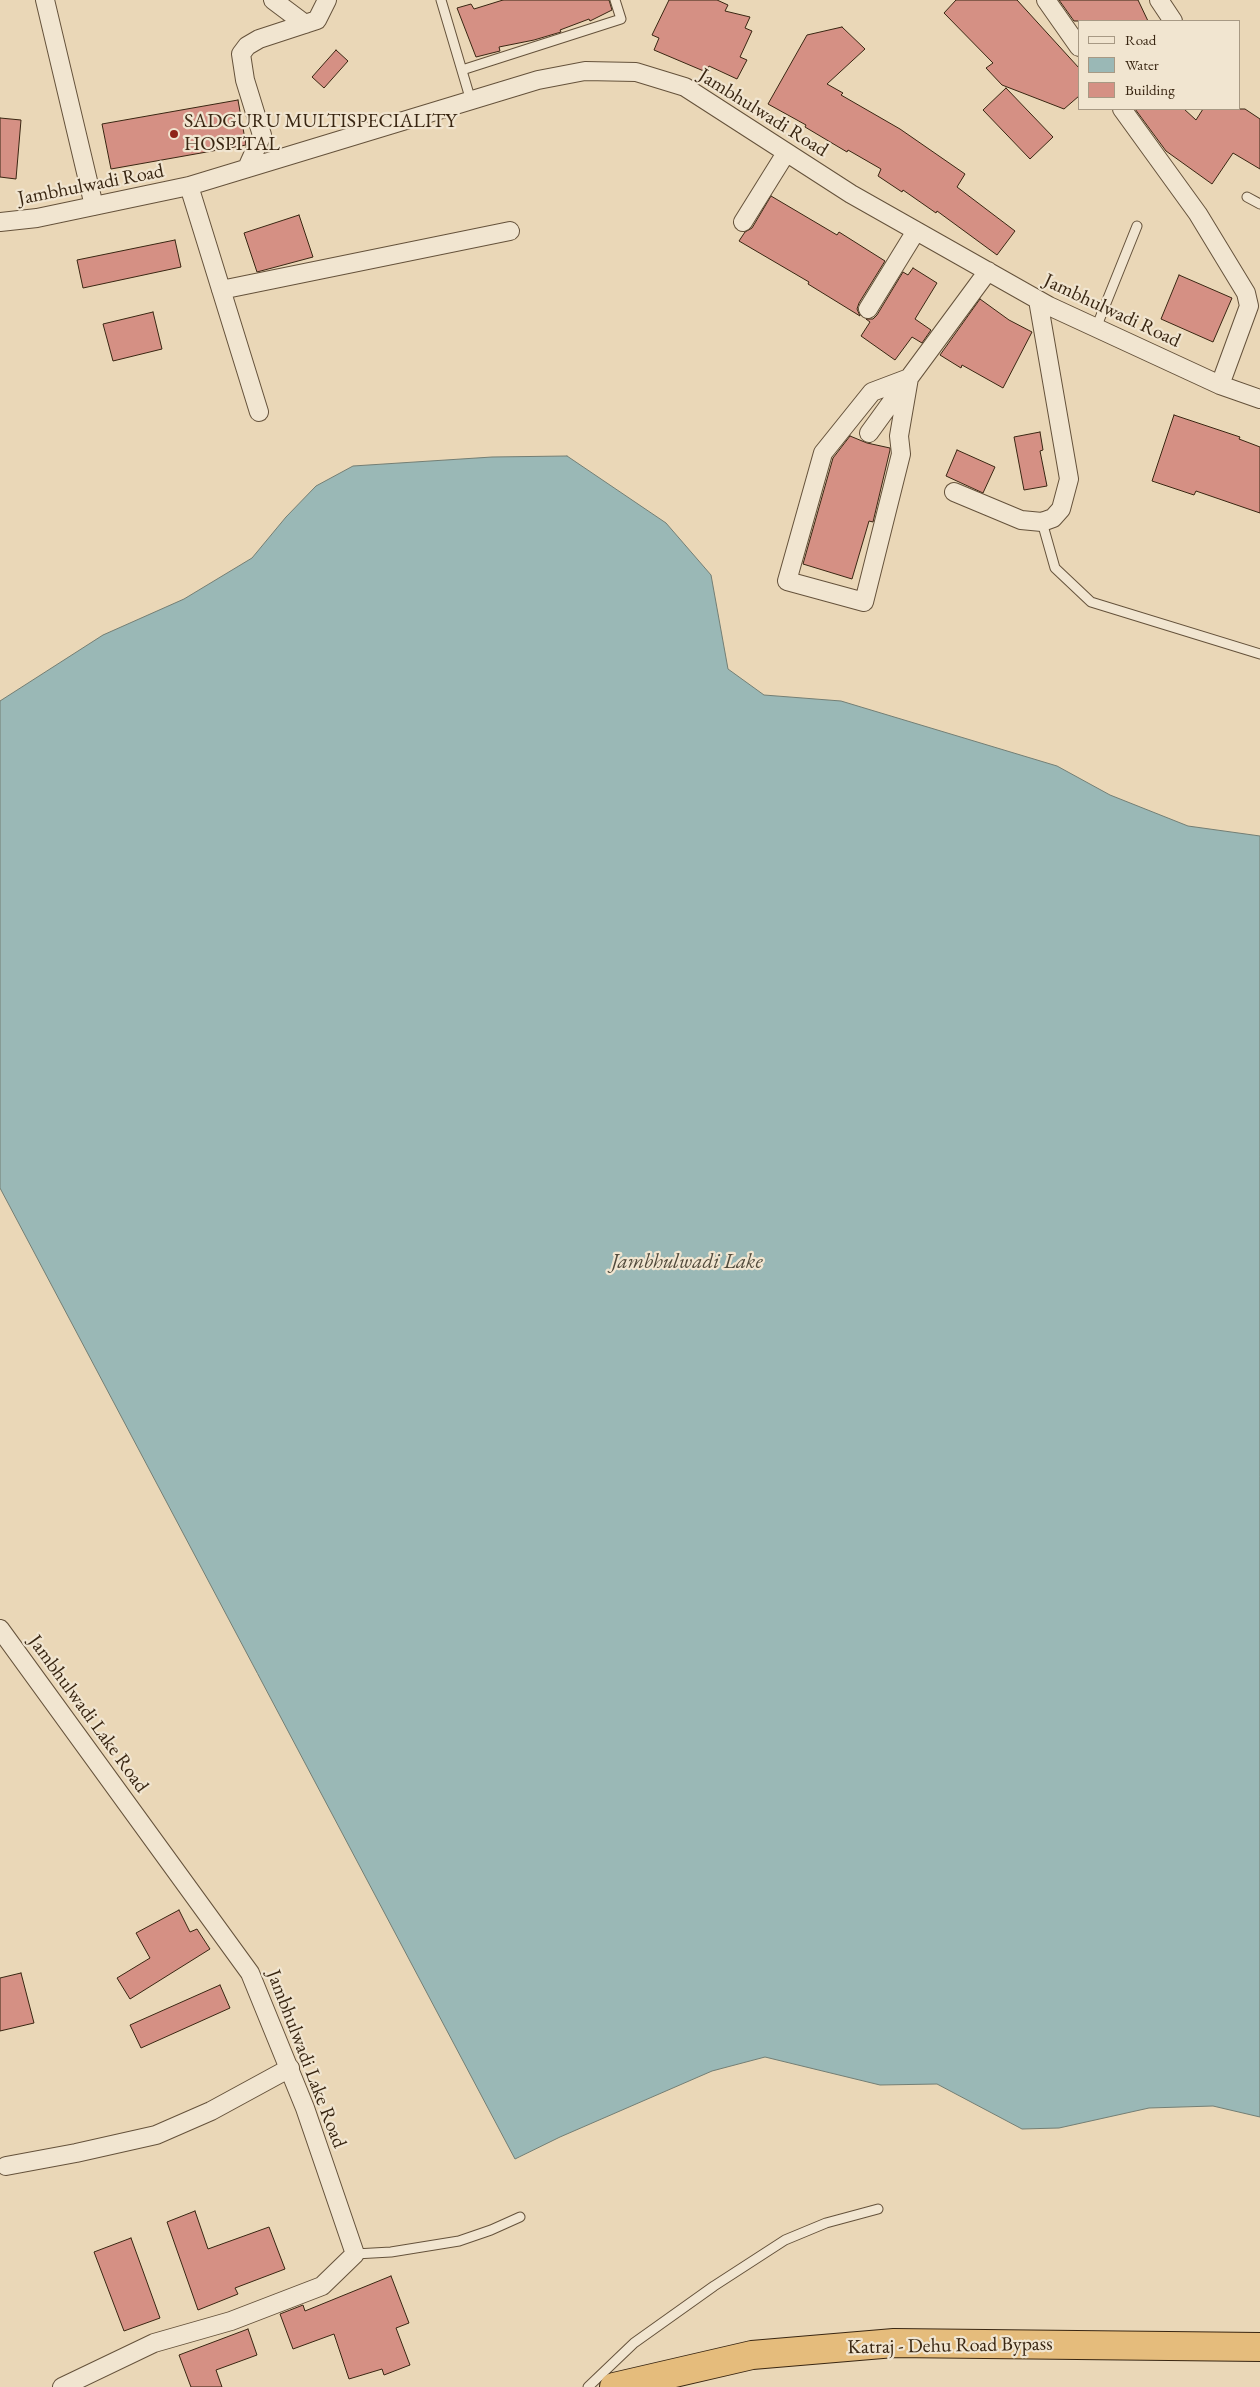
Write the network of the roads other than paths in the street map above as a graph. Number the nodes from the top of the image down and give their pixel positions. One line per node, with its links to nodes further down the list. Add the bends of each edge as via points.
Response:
1 (45, 0): 19 (street)
2 (274, 0): 9 (street)
3 (327, 0): 9 (street, via 317,20)
4 (441, 0): 11 (lane)
5 (615, 0): 11 (lane, via 621,20)
6 (1046, 0): 10 (street)
7 (1159, 0): 8 (street)
8 (1172, 20)
9 (305, 24): 15 (street, via 260,39 247,46 241,54 245,80 262,135)
10 (1078, 46)
11 (462, 70): 12 (lane)
12 (471, 100): 14 (street, Jambhulwadi Road, via 538,80 585,71 636,72 685,87); 15 (street, Jambhulwadi Road)
13 (1123, 110): 28 (street, via 1198,214)
14 (786, 153): 21 (street); 24 (street, Jambhulwadi Road)
15 (247, 168): 16 (street, Jambhulwadi Road)
16 (189, 186): 19 (street, Jambhulwadi Road); 26 (street)
17 (1247, 197): 18 (lane)
18 (1260, 204)
19 (94, 206): 20 (street, Jambhulwadi Road)
20 (0, 222)
21 (744, 222)
22 (1137, 226): 30 (lane)
23 (510, 231): 26 (street)
24 (916, 231): 25 (street, Jambhulwadi Road); 29 (street)
25 (988, 271): 27 (street, Jambhulwadi Road); 31 (street)
26 (221, 290): 34 (street)
27 (1038, 300): 30 (street, Jambhulwadi Road); 37 (street, via 1069,479 1061,509 1053,518)
28 (1255, 308): 32 (street)
29 (868, 310)
30 (1096, 328): 32 (street, Jambhulwadi Road)
31 (909, 378): 31 (street, via 872,392 823,453 787,580 864,602 901,454 899,436); 35 (street)
32 (1220, 385): 33 (street, Jambhulwadi Road)
33 (1260, 399)
34 (259, 412)
35 (869, 433)
36 (954, 492): 37 (street, via 1021,520)
37 (1042, 522): 38 (lane, via 1055,568 1090,602)
38 (1260, 654)
39 (0, 1629): 40 (street, Jambhulwadi Lake Road, via 250,1973)
40 (290, 2068): 41 (street, via 156,2135); 44 (street, Jambhulwadi Lake Road)
41 (6, 2166)
42 (878, 2209): 47 (lane, via 826,2223 785,2240 634,2343)
43 (520, 2217): 44 (lane, via 459,2241 391,2252)
44 (354, 2254): 46 (street, via 322,2286 231,2321 154,2343)
45 (1260, 2346): 48 (highway, Katraj - Dehu Road Bypass, via 894,2342 752,2355)
46 (62, 2387)
47 (588, 2387)
48 (614, 2387)

